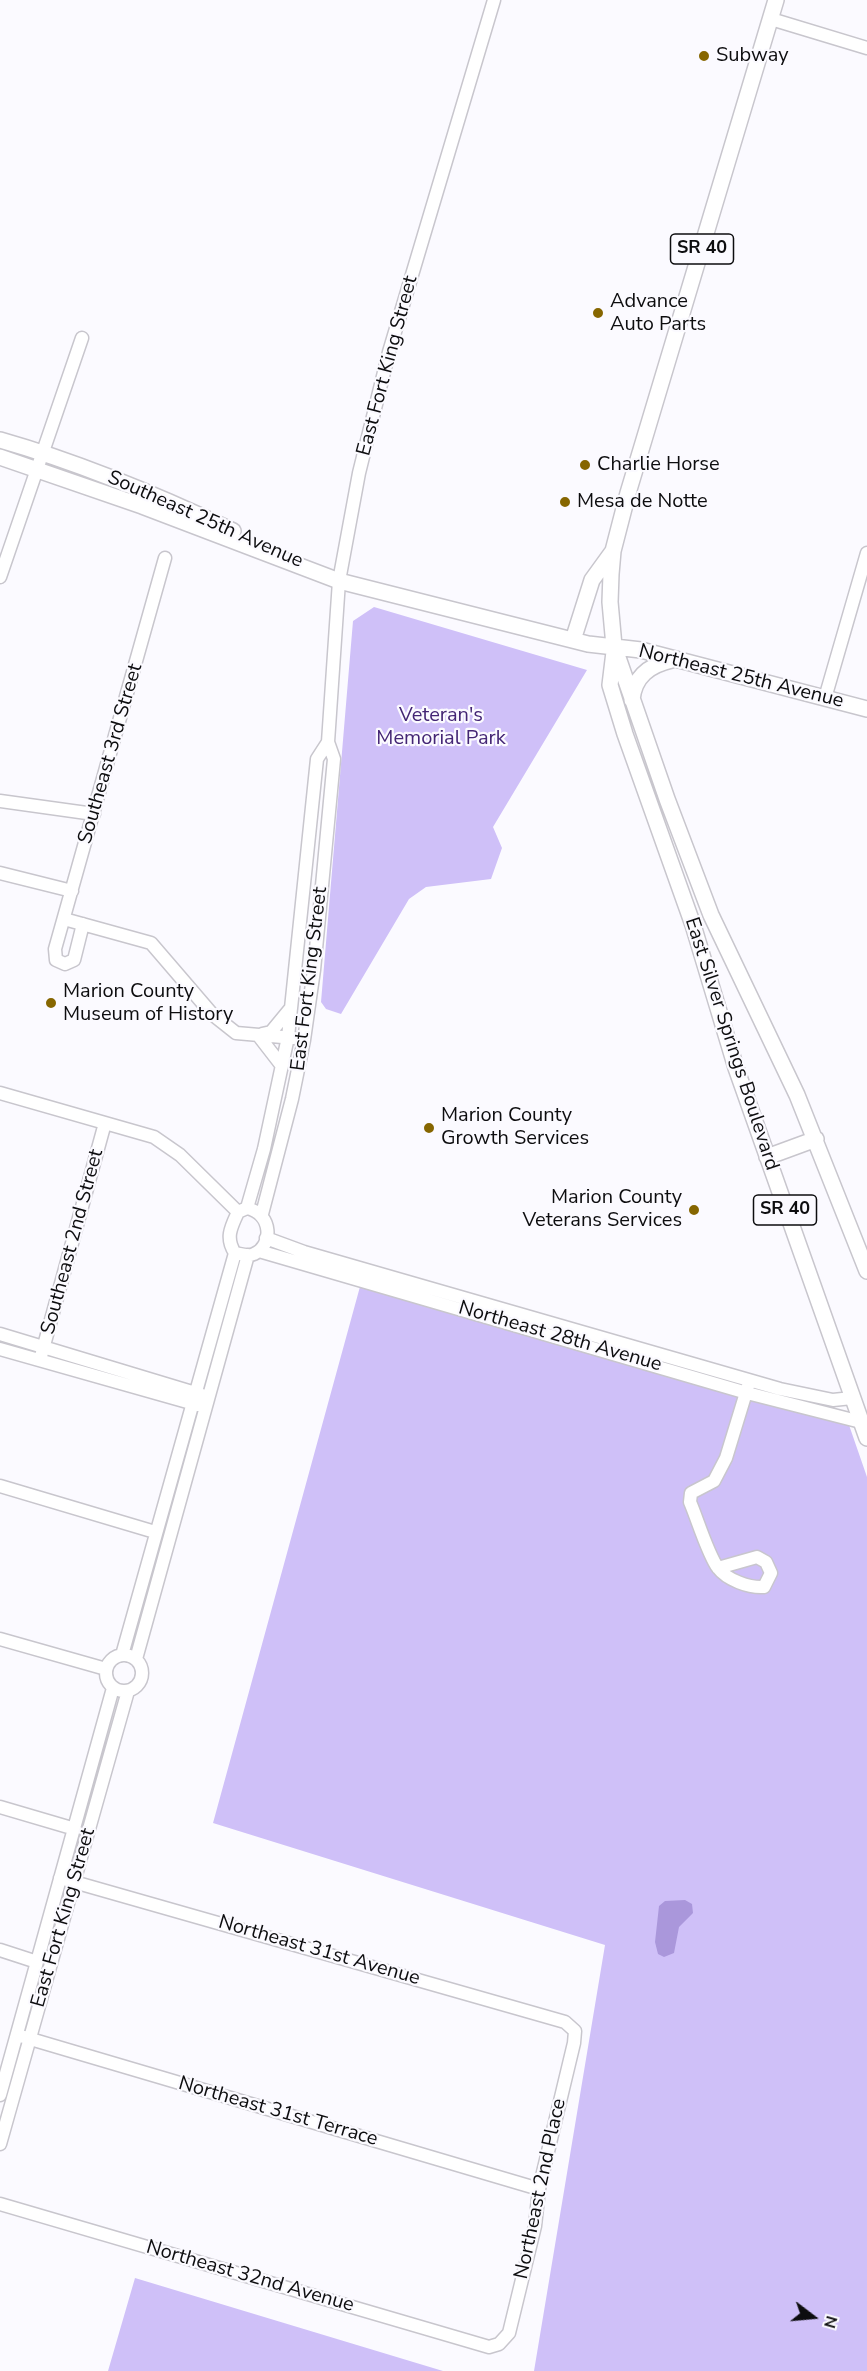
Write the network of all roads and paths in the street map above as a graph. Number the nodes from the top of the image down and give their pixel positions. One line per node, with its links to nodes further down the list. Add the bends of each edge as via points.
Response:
1 (494, 0): 14 (street, East Fort King Street, via 389,352 359,473)
2 (776, 0): 3 (main road, East Silver Springs Boulevard / SR 40)
3 (771, 19): 4 (street); 10 (main road, East Silver Springs Boulevard / SR 40)
4 (867, 48)
5 (82, 338): 7 (street)
6 (0, 440): 7 (main road, Southeast 25th Avenue)
7 (41, 452): 9 (street); 14 (main road, Southeast 25th Avenue, via 148,491)
8 (0, 457): 9 (main road, Southeast 25th Avenue)
9 (36, 467): 13 (street); 14 (main road, Southeast 25th Avenue)
10 (613, 551): 15 (main road, via 592,580); 16 (main road, East Silver Springs Boulevard / SR 40, via 610,602)
11 (867, 553): 18 (street)
12 (165, 558): 23 (street, Southeast 3rd Street)
13 (0, 577)
14 (339, 581): 15 (main road, Southeast 25th Avenue); 21 (street, East Fort King Street)
15 (573, 640): 16 (main road, Southeast 25th Avenue)
16 (614, 646): 17 (main road, Northeast 25th Avenue); 19 (main road, East Silver Springs Boulevard / SR 40); 36 (main road, East Silver Springs Boulevard / SR 40, via 610,685 693,925)
17 (675, 659): 18 (main road, Northeast 25th Avenue); 19 (main road, via 650,667 639,678)
18 (825, 698): 20 (main road, Northeast 25th Avenue)
19 (632, 701): 35 (main road, East Silver Springs Boulevard / SR 40, via 711,915)
20 (867, 709)
21 (328, 742): 28 (street, East Fort King Street, via 317,759); 31 (street, East Fort King Street, via 334,759)
22 (0, 801): 23 (street)
23 (94, 814): 25 (street, Southeast 3rd Street)
24 (0, 873): 25 (street)
25 (72, 891): 26 (street, Southeast 3rd Street)
26 (64, 919): 27 (street); 27 (street, Southeast 3rd Street, via 55,950 56,960 64,964 74,960)
27 (83, 924): 29 (street, via 151,943 212,1014 236,1033)
28 (292, 1003): 29 (street, via 272,1032); 30 (street, East Fort King Street)
29 (258, 1035): 30 (street); 32 (street)
30 (288, 1037): 31 (street); 32 (street, East Fort King Street)
31 (304, 1040): 40 (street, East Fort King Street)
32 (282, 1066): 37 (street, East Fort King Street)
33 (0, 1093): 34 (street)
34 (105, 1123): 38 (street, via 154,1137 180,1155); 46 (street, Southeast 2nd Street)
35 (816, 1139): 36 (main road); 44 (main road, East Silver Springs Boulevard / SR 40)
36 (767, 1157): 52 (main road, East Silver Springs Boulevard / SR 40)
37 (252, 1190): 38 (street, via 231,1197); 39 (street, East Fort King Street)
38 (219, 1194): 39 (street)
39 (242, 1210): 40 (street); 42 (street, via 229,1232)
40 (262, 1214): 41 (street, via 268,1227)
41 (266, 1238): 43 (street); 49 (street, Northeast 28th Avenue)
42 (235, 1253): 43 (street); 51 (street)
43 (254, 1253): 49 (street, Northeast 28th Avenue); 53 (street, East Fort King Street)
44 (867, 1271)
45 (0, 1334): 46 (street)
46 (44, 1347): 48 (street, Southeast 2nd Street); 51 (street)
47 (0, 1349): 48 (street)
48 (40, 1360): 51 (street)
49 (748, 1386): 52 (street, Northeast 28th Avenue, via 833,1400); 54 (street, Northeast 28th Avenue); 58 (street, via 726,1458 714,1481 692,1493 690,1502)
50 (867, 1391): 52 (main road)
51 (193, 1397): 53 (street); 57 (street)
52 (852, 1398): 54 (main road, East Silver Springs Boulevard / SR 40)
53 (208, 1402): 61 (street, East Fort King Street)
54 (861, 1422): 55 (main road, East Silver Springs Boulevard / SR 40)
55 (867, 1438)
56 (0, 1486): 57 (street)
57 (155, 1532): 60 (street)
58 (718, 1568)
59 (0, 1639): 62 (street)
60 (122, 1655): 61 (street); 62 (street, via 114,1657)
61 (136, 1659): 64 (street, East Fort King Street, via 142,1678)
62 (106, 1669): 63 (street)
63 (113, 1689): 64 (street); 66 (street, East Fort King Street)
64 (128, 1691): 68 (street, East Fort King Street)
65 (0, 1807): 66 (street)
66 (75, 1829): 67 (street, East Fort King Street)
67 (60, 1878): 68 (street, Northeast 31st Avenue); 70 (street, East Fort King Street)
68 (74, 1881): 71 (street, Northeast 31st Avenue, via 565,2022); 72 (street, East Fort King Street)
69 (0, 1950): 70 (street)
70 (37, 1962): 72 (street, East Fort King Street)
71 (575, 2031): 75 (street, Northeast 2nd Place)
72 (24, 2037): 73 (street, East Fort King Street); 74 (street, East Fort King Street); 75 (street, Northeast 31st Terrace)
73 (0, 2095)
74 (0, 2144)
75 (539, 2189): 77 (street, Northeast 2nd Place, via 535,2226 508,2333)
76 (0, 2204): 77 (street, Northeast 32nd Avenue, via 489,2347)
77 (499, 2344)

